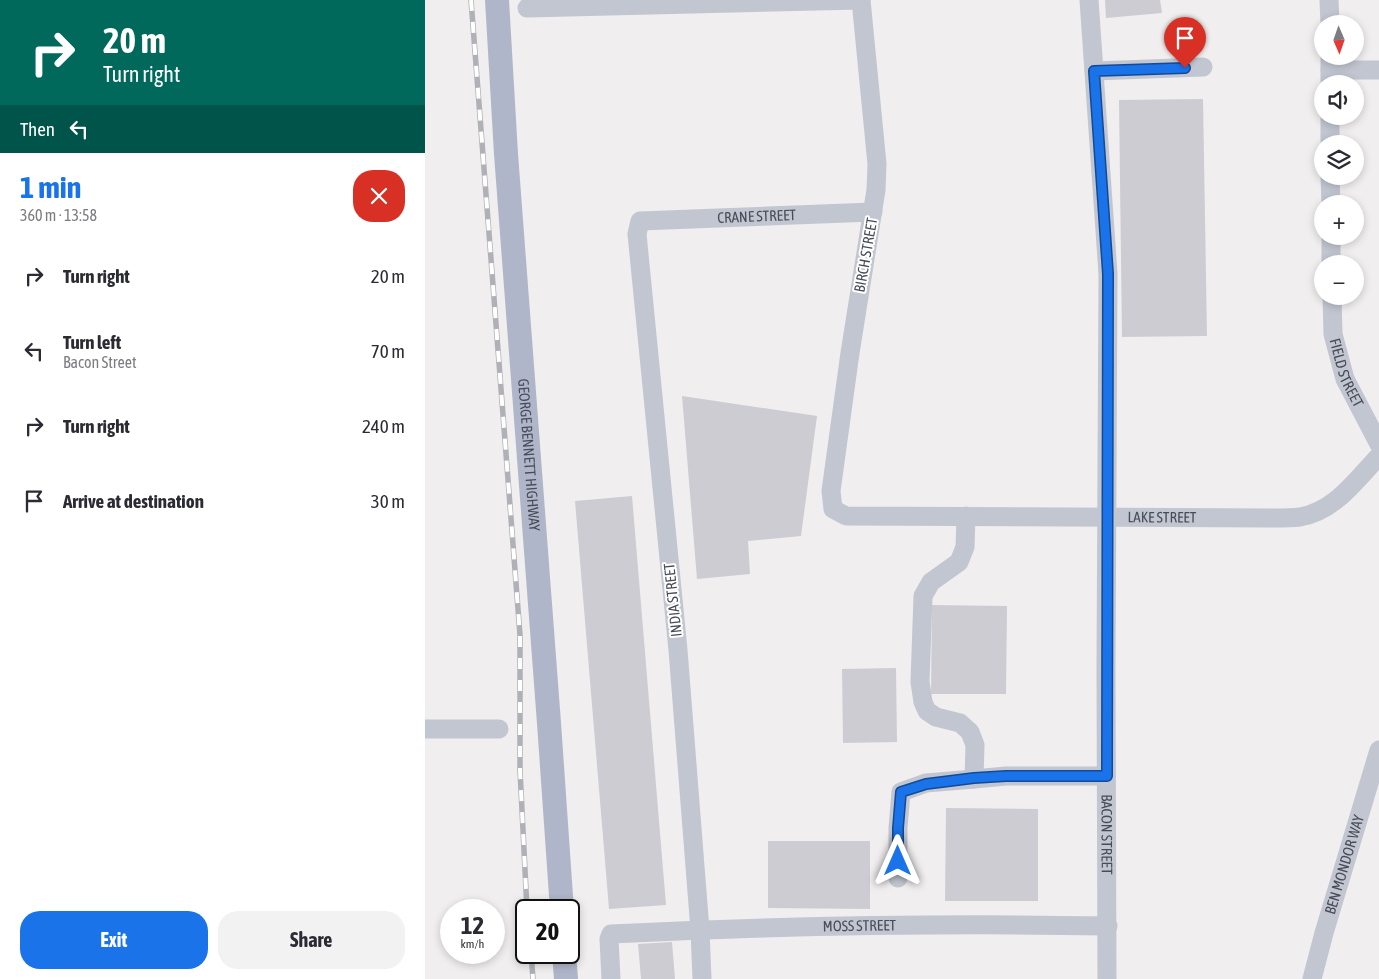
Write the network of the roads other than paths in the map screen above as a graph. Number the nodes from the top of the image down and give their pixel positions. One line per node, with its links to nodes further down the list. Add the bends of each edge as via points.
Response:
1 (497, 0): 26 (main road, GEORGE BENNETT HIGHWAY, via 505,154)
2 (861, 0): 5 (street); 12 (street, BIRCH STREET, via 877,164)
3 (1089, 0): 11 (street, BACON STREET)
4 (1329, 0): 7 (street)
5 (584, 3): 6 (street)
6 (527, 8)
7 (1329, 15)
8 (1203, 67): 11 (street)
9 (1330, 70): 10 (street)
10 (1379, 70)
11 (1094, 71): 19 (street, BACON STREET, via 1108,274)
12 (873, 212): 13 (street, CRANE STREET); 17 (street, BIRCH STREET, via 831,491)
13 (640, 221): 28 (street, INDIA STREET, via 637,234 678,650)
14 (1332, 305): 15 (street, FIELD STREET, via 1333,334 1345,379)
15 (1379, 444)
16 (1379, 456): 19 (street, LAKE STREET, via 1335,503 1300,517)
17 (833, 509): 18 (street, LAKE STREET, via 846,516)
18 (966, 516): 19 (street, LAKE STREET); 24 (street, via 965,547 959,562 931,582 923,596 920,682 927,711 936,717 960,723 970,732 975,745)
19 (1106, 516): 23 (street, BACON STREET)
20 (425, 729): 21 (street)
21 (499, 729)
22 (1379, 750): 34 (street, BEN MONDOR WAY)
23 (1107, 776): 24 (street); 27 (street, BACON STREET)
24 (974, 778): 25 (street, via 926,784 901,792)
25 (898, 878)
26 (560, 899)
27 (1107, 926): 28 (street, MOSS STREET); 33 (street, BACON STREET)
28 (701, 930): 31 (street, MOSS STREET, via 611,934); 32 (street, INDIA STREET)
29 (565, 964): 30 (main road)
30 (566, 979)
31 (611, 979)
32 (702, 979)
33 (1107, 979)
34 (1311, 979)

